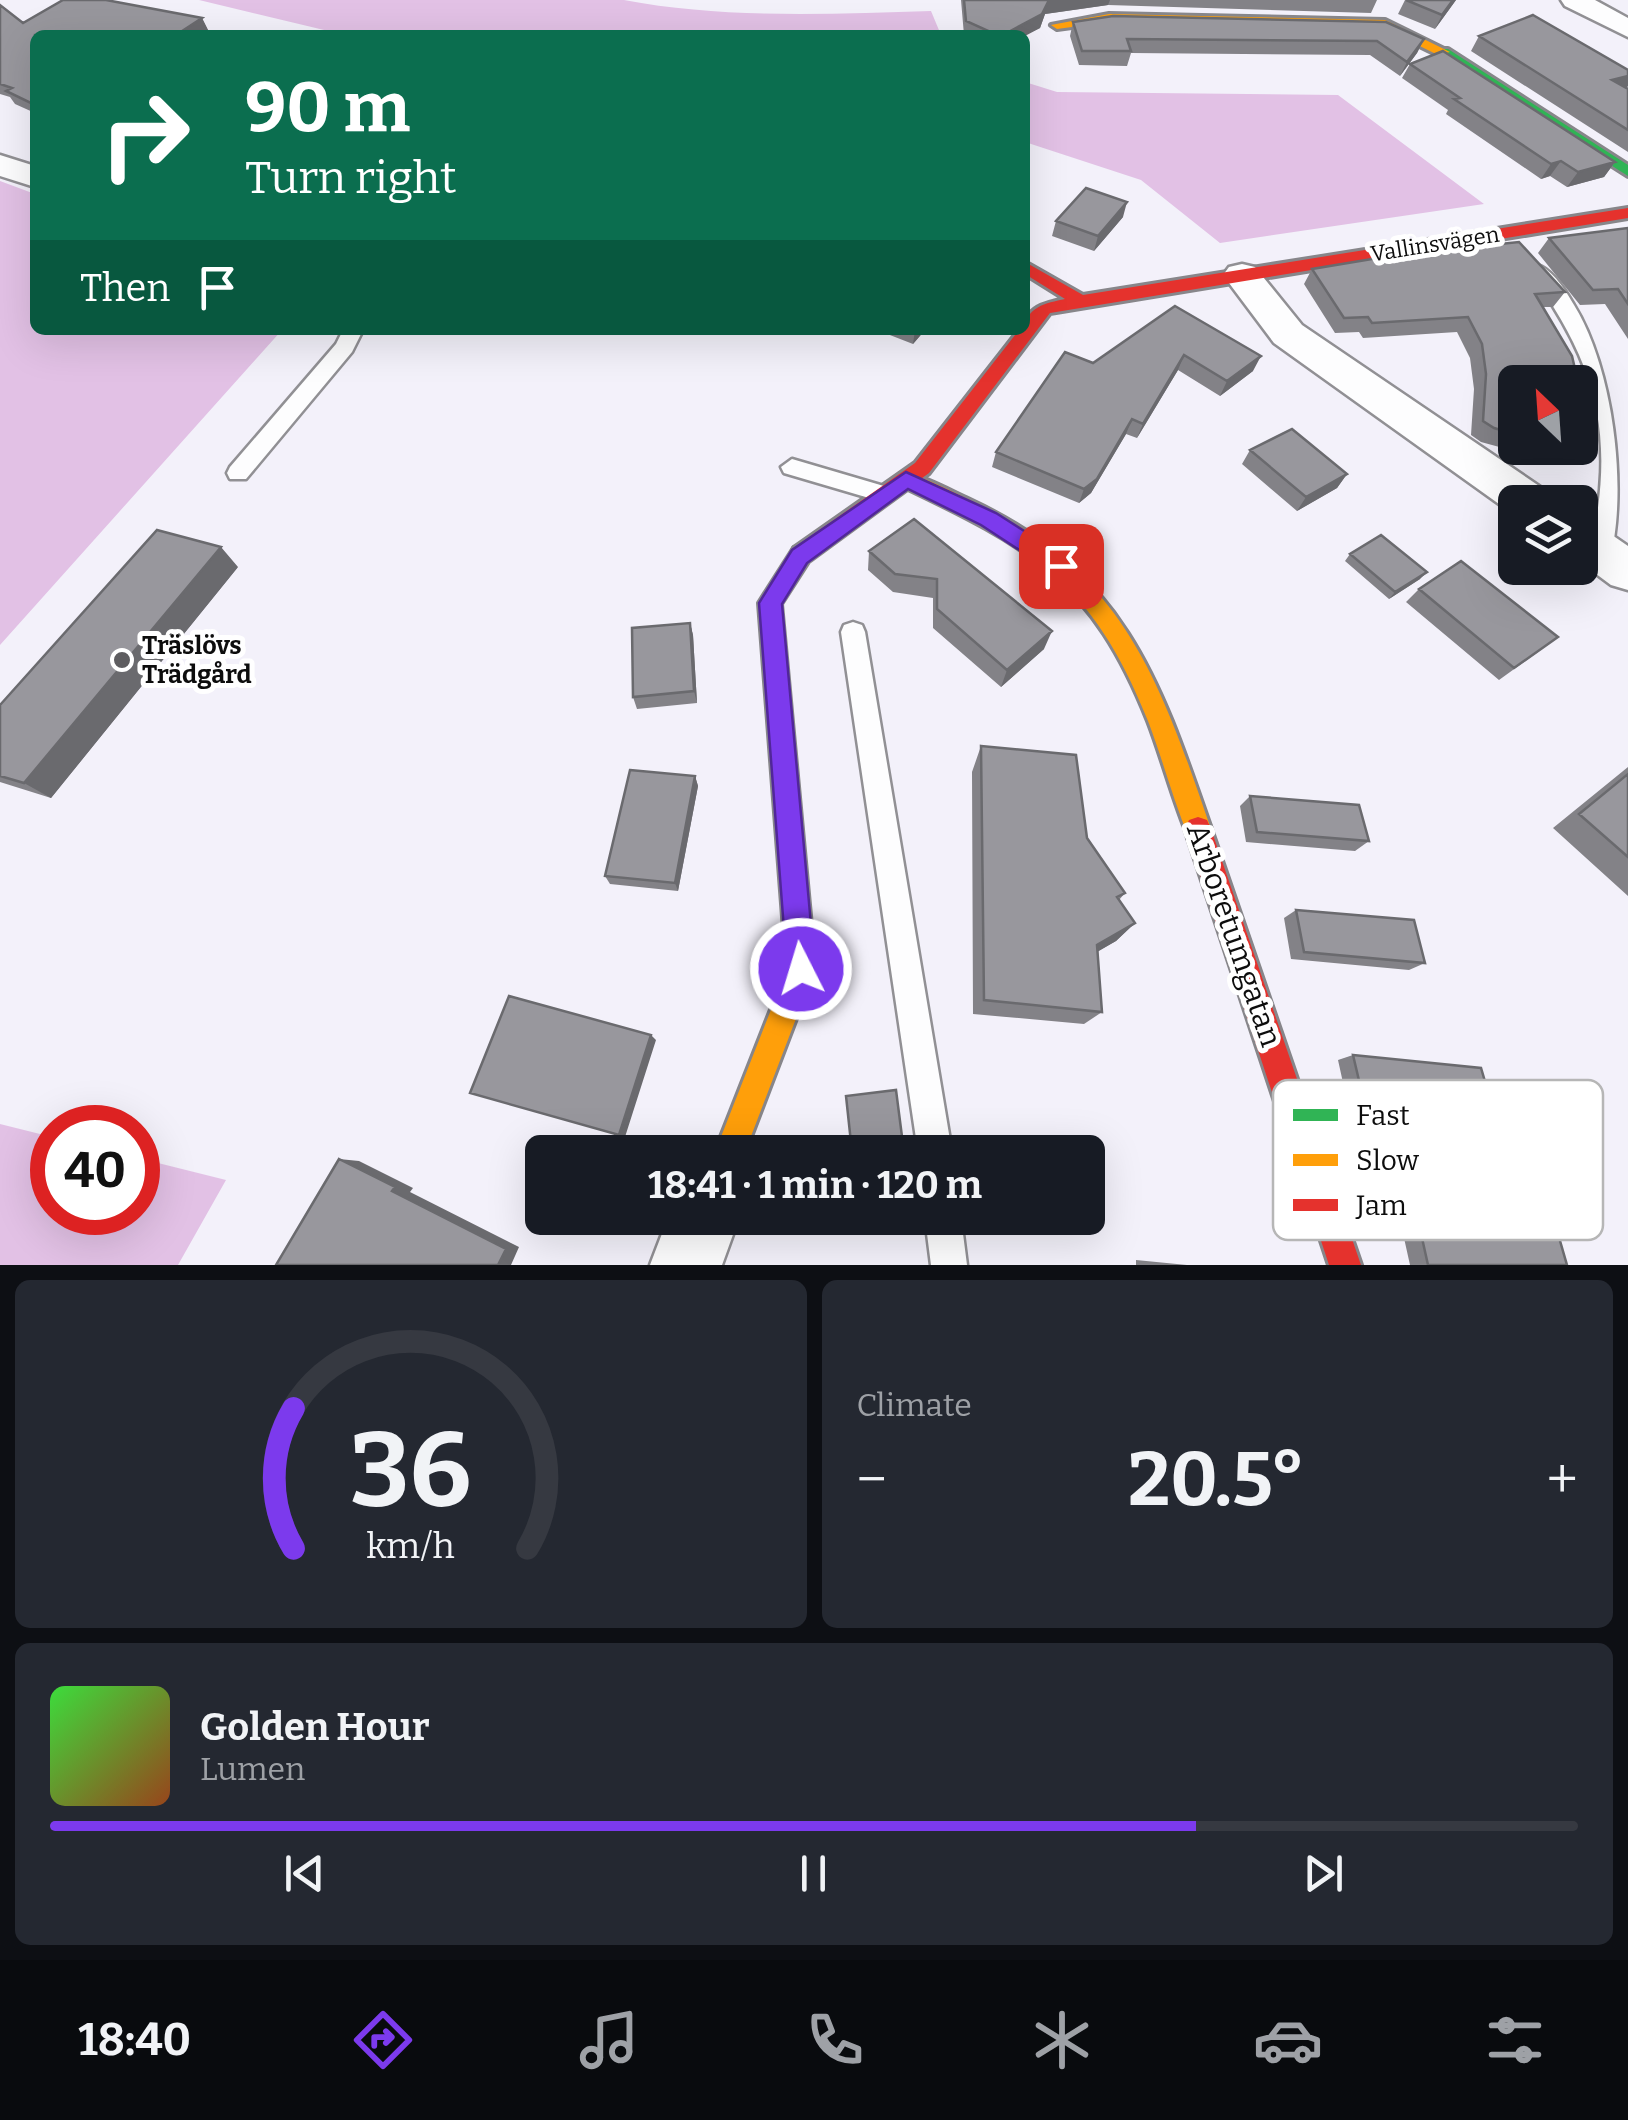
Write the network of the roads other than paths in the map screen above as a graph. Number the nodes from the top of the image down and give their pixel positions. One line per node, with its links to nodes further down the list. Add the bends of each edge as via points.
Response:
1 (1575, 0): 3 (street)
2 (1056, 26): 5 (street, via 1109,18 1385,24 1417,35)
3 (1628, 29)
4 (0, 165): 6 (street)
5 (1628, 172)
6 (30, 175)
7 (1628, 213): 8 (street, Vallinsvägen)
8 (1501, 234): 10 (street, Vallinsvägen); 20 (lane, via 1557,290 1614,389 1626,486)
9 (1030, 270): 11 (street)
10 (1242, 275): 11 (street, Vallinsvägen); 18 (street, via 1288,334)
11 (1080, 301): 12 (street, via 1044,309)
12 (1030, 327)
13 (351, 335): 16 (lane)
14 (1024, 335): 17 (street)
15 (792, 468): 19 (lane)
16 (238, 473)
17 (906, 480): 19 (street); 22 (street, Arboretumgatan, via 988,519 1061,566 1100,614 1161,718)
18 (1504, 485)
19 (886, 494): 23 (street, via 800,556 770,603 801,969)
20 (1603, 553)
21 (854, 632): 24 (lane)
22 (1283, 1080)
23 (737, 1135)
24 (932, 1135)
25 (697, 1235): 28 (street)
26 (946, 1235): 29 (lane)
27 (1337, 1240): 30 (street, Arboretumgatan)
28 (686, 1265)
29 (950, 1265)
30 (1345, 1265)

